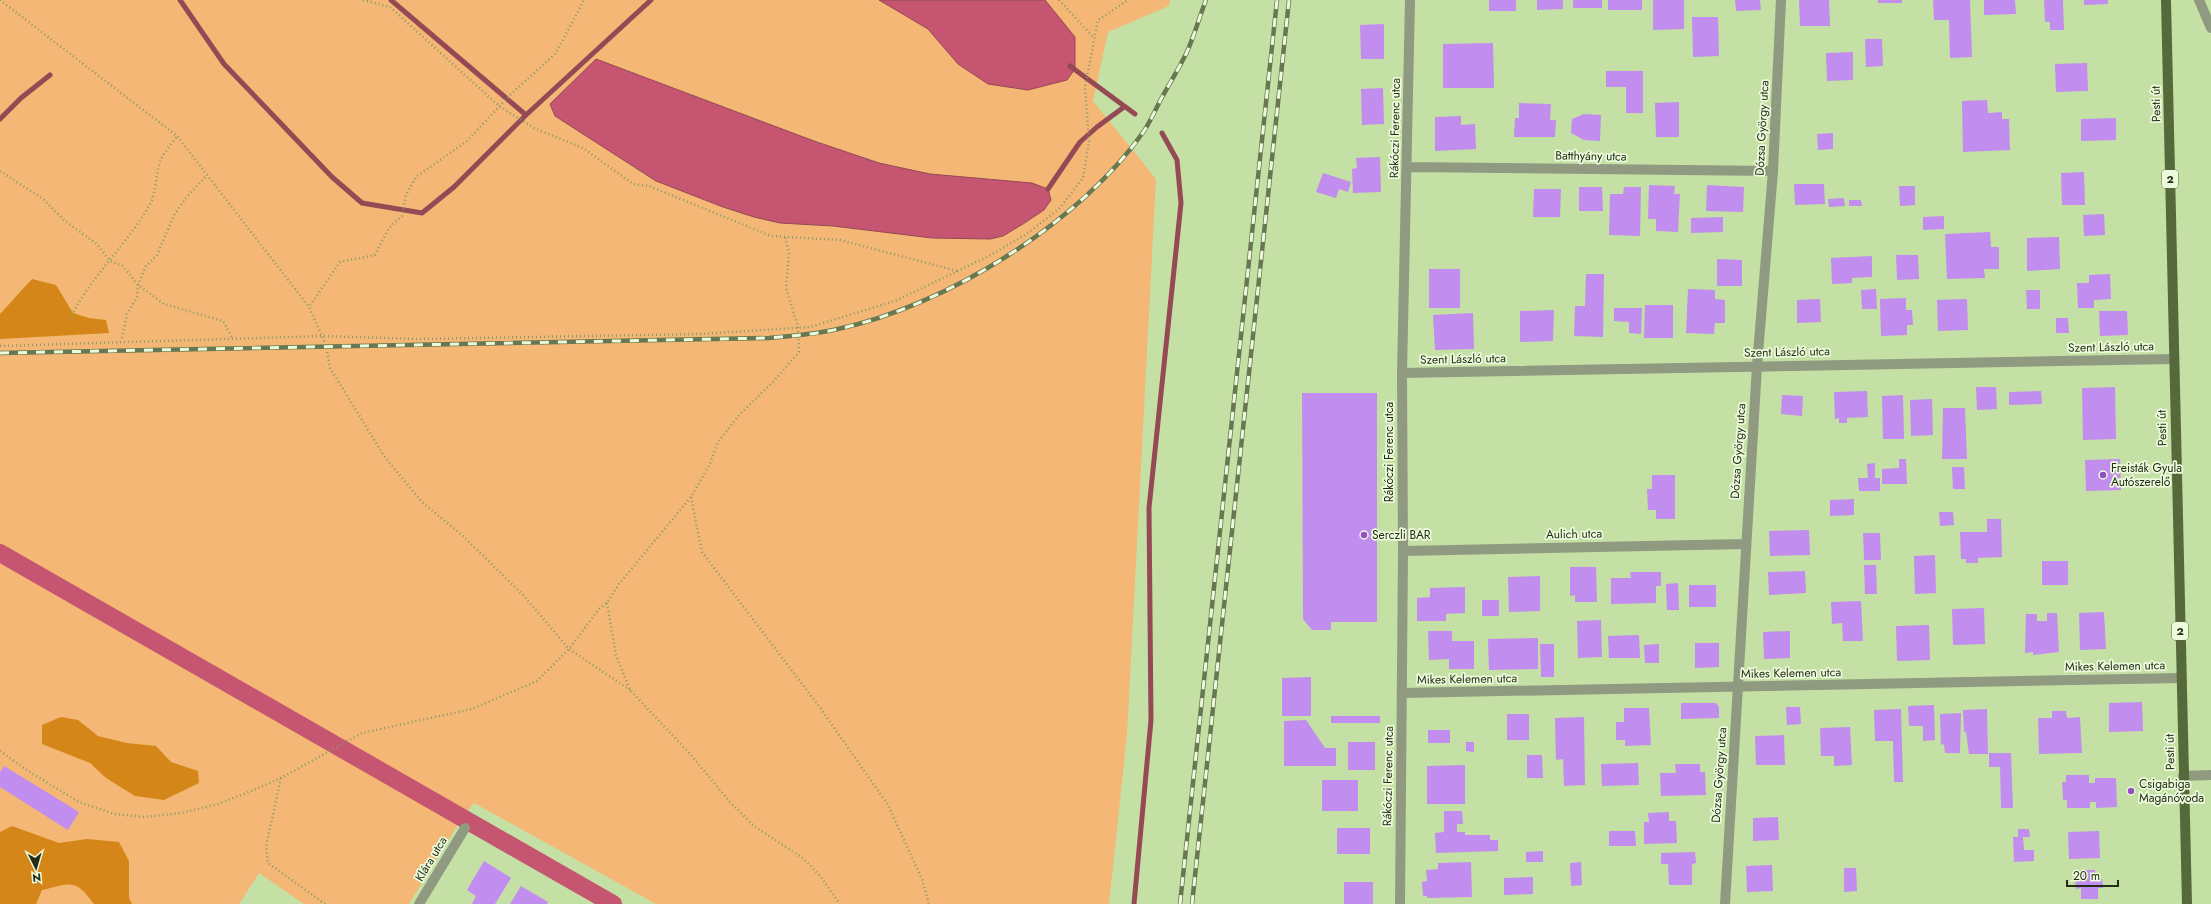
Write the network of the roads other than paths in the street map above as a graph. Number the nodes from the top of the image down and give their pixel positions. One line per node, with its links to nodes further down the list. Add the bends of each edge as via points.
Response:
1 (1410, 0): 6 (street, Rákóczi Ferenc utca)
2 (1781, 0): 7 (street, Dózsa György utca)
3 (2166, 0): 8 (main road, Pesti út / 2)
4 (2199, 0): 5 (street)
5 (2211, 28)
6 (1407, 167): 7 (street, Batthyány utca); 10 (street, Rákóczi Ferenc utca)
7 (1773, 171): 9 (street, Dózsa György utca)
8 (2173, 359): 9 (street, Szent László utca); 13 (main road, Pesti út / 2)
9 (1757, 366): 10 (street, Szent László utca); 11 (street, Dózsa György utca)
10 (1402, 373): 12 (street, Rákóczi Ferenc utca)
11 (1745, 544): 12 (street, Aulich utca); 14 (street, Dózsa György utca)
12 (1403, 551): 15 (street, Rákóczi Ferenc utca)
13 (2181, 678): 14 (street, Mikes Kelemen utca); 17 (main road, Pesti út / 2)
14 (1738, 687): 15 (street, Mikes Kelemen utca); 21 (street, Dózsa György utca)
15 (1402, 693): 20 (street, Rákóczi Ferenc utca)
16 (2211, 775): 17 (street)
17 (2183, 776): 22 (main road, Pesti út / 2)
18 (465, 828): 19 (street, Klára utca)
19 (419, 904)
20 (1400, 904)
21 (1724, 904)
22 (2187, 904)

